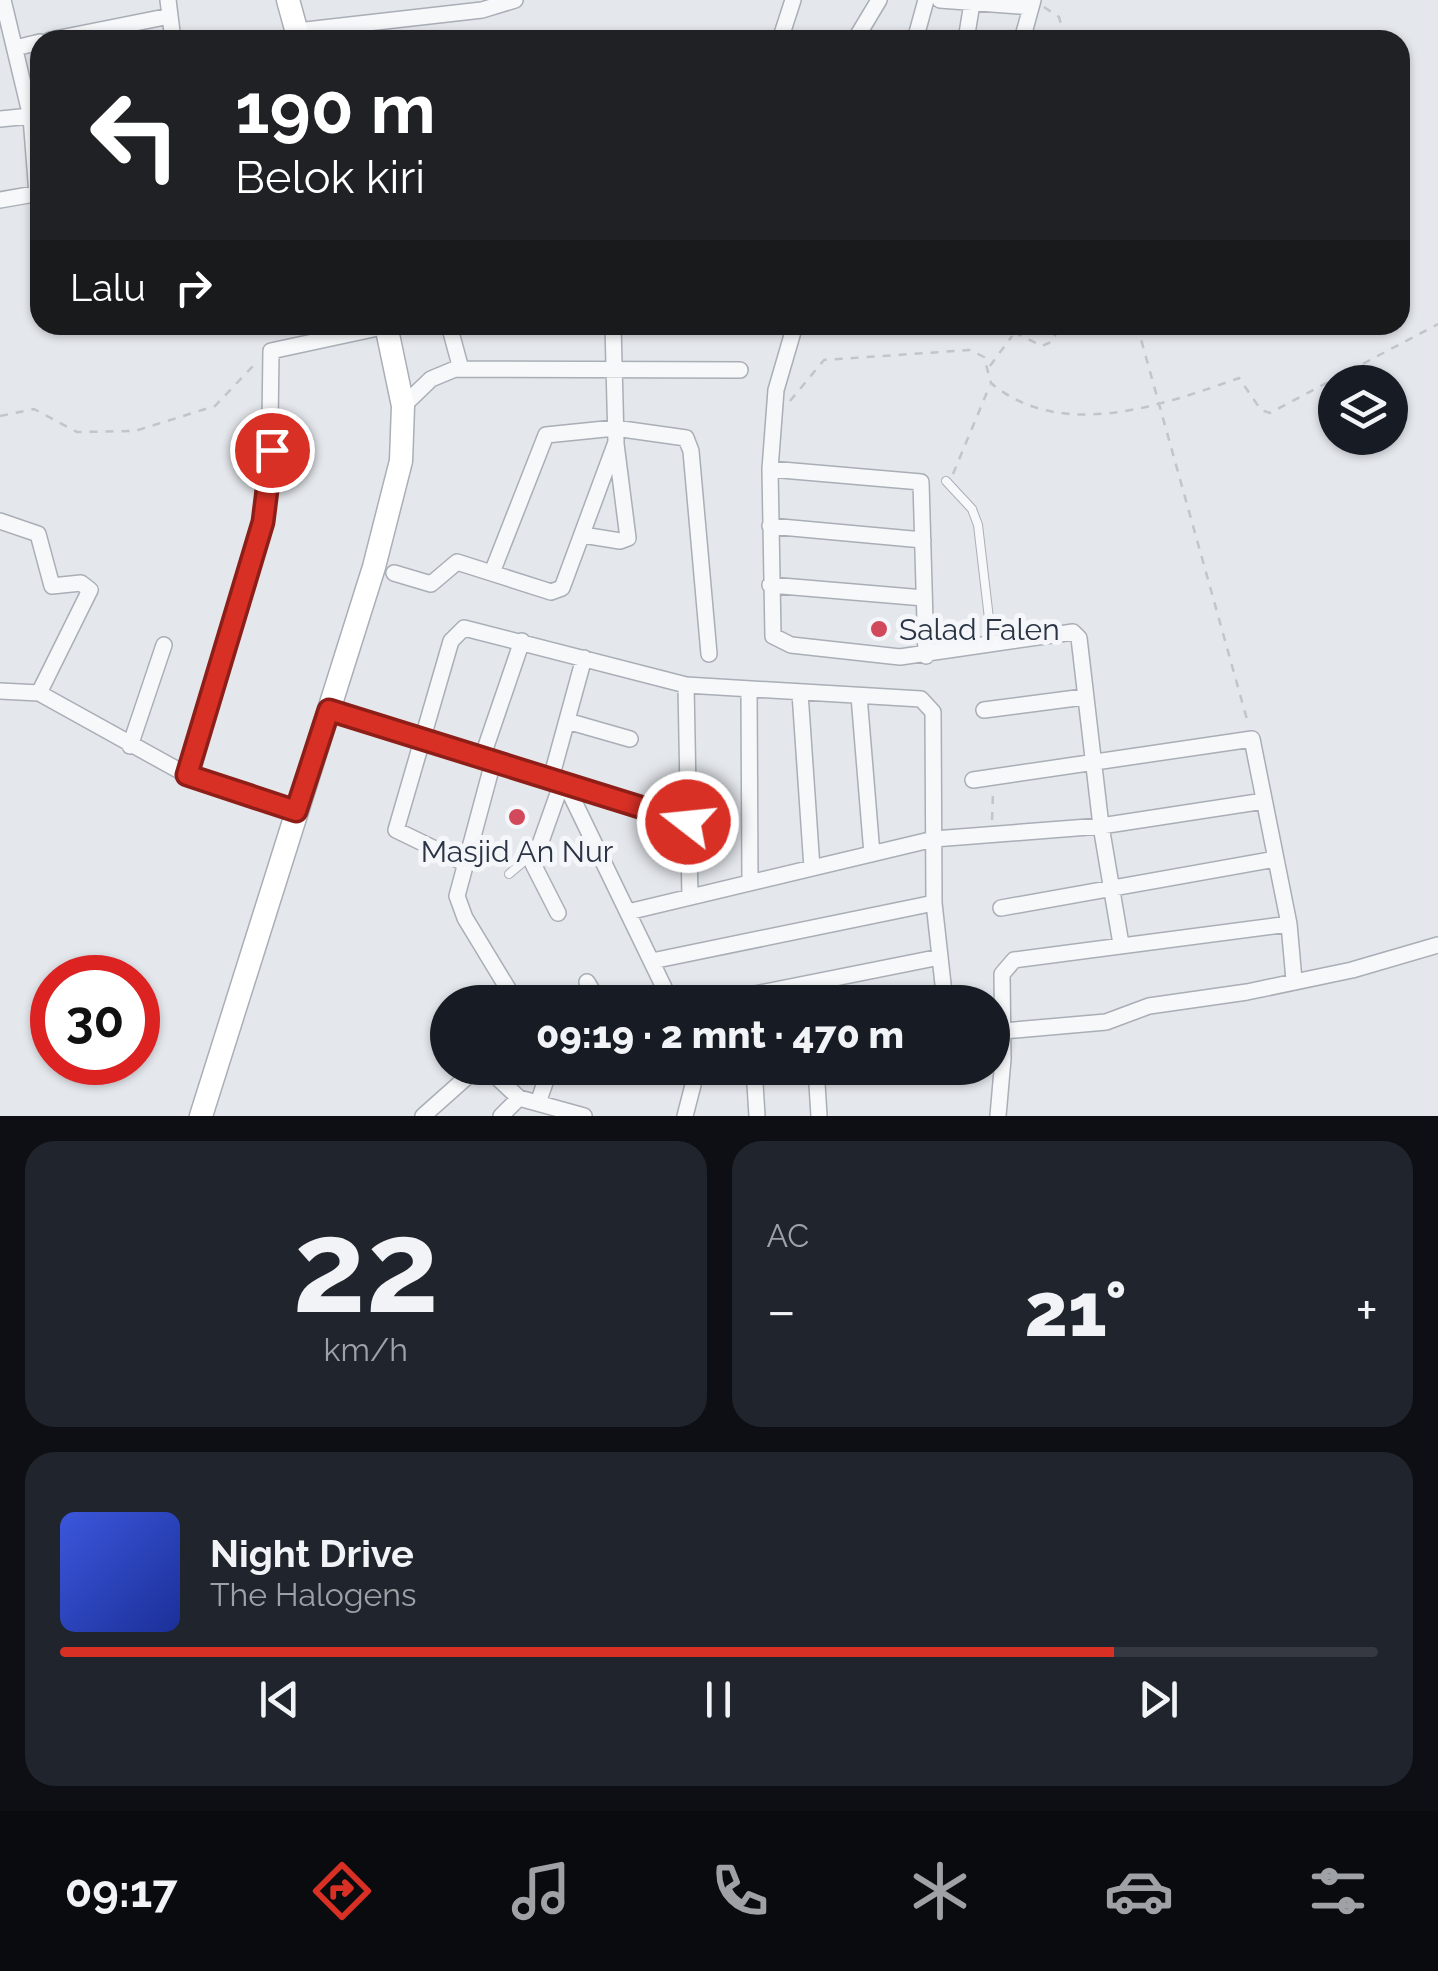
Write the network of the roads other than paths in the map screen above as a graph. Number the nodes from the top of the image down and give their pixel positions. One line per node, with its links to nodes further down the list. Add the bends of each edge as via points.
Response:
1 (3, 0): 20 (street)
2 (288, 0): 12 (street)
3 (515, 0): 13 (street)
4 (793, 0): 14 (street)
5 (879, 0): 15 (street)
6 (926, 0): 16 (street)
7 (940, 0): 8 (street)
8 (972, 3): 9 (street); 17 (street)
9 (1032, 4): 18 (street)
10 (169, 8): 11 (street)
11 (87, 30)
12 (297, 30)
13 (335, 30)
14 (783, 30)
15 (860, 30)
16 (918, 30)
17 (968, 30)
18 (1025, 30)
19 (30, 44): 20 (street)
20 (15, 48): 21 (street)
21 (30, 97)
22 (30, 116): 23 (street)
23 (0, 119)
24 (30, 194): 25 (street)
25 (0, 200)
26 (345, 335): 67 (street, via 271,351 269,497)
27 (388, 335): 34 (street)
28 (453, 335): 31 (street)
29 (613, 335): 32 (street)
30 (791, 335): 36 (street, via 776,390)
31 (461, 368): 32 (street); 34 (street, via 431,378)
32 (614, 368): 33 (street); 35 (street)
33 (740, 370)
34 (403, 406): 59 (street, via 401,461)
35 (615, 435): 40 (street); 40 (street, via 628,538); 42 (street, via 546,434); 49 (street, via 686,438 689,444)
36 (770, 469): 39 (street); 41 (street, via 921,482)
37 (946, 481): 47 (lane, via 978,524)
38 (0, 520): 55 (street, via 38,534 52,586 82,583 90,590)
39 (770, 526): 41 (street); 44 (street)
40 (584, 535): 42 (street, via 558,592)
41 (922, 540): 45 (street)
42 (493, 570): 43 (street, via 458,562 426,584)
43 (394, 574)
44 (770, 586): 45 (street); 50 (street, via 770,627 780,642)
45 (924, 598): 50 (street)
46 (522, 642): 51 (street); 62 (street, via 476,629 455,633); 65 (street)
47 (992, 644): 50 (street); 58 (street, via 1073,632)
48 (164, 646): 64 (street)
49 (709, 654)
50 (926, 656)
51 (584, 658): 52 (street); 61 (street)
52 (686, 685): 53 (street); 72 (street)
53 (749, 690): 56 (street); 81 (street)
54 (0, 691): 55 (street)
55 (39, 693): 64 (street)
56 (800, 693): 57 (street); 79 (street)
57 (859, 696): 74 (street, via 930,704); 76 (street)
58 (1084, 696): 60 (street); 66 (street)
59 (329, 710): 62 (street); 71 (street)
60 (984, 710)
61 (567, 721): 63 (street); 69 (street)
62 (419, 738): 65 (street); 78 (street, via 396,832)
63 (630, 739)
64 (130, 746): 67 (street)
65 (488, 760): 69 (street); 78 (street)
66 (1092, 762): 68 (street); 70 (street, via 1252,739); 73 (street)
67 (187, 775): 71 (street)
68 (973, 780)
69 (560, 785): 72 (street); 75 (street); 86 (street)
70 (1264, 801): 73 (street); 77 (street)
71 (296, 811): 112 (street)
72 (688, 822): 83 (street)
73 (1101, 826): 74 (street); 82 (street)
74 (934, 839): 76 (street); 84 (street)
75 (534, 852): 80 (lane); 87 (street, via 537,876)
76 (872, 854): 79 (street)
77 (1276, 859): 82 (street); 88 (street)
78 (464, 863): 95 (street, via 459,905)
79 (812, 868): 81 (street)
80 (510, 874)
81 (750, 883): 83 (street)
82 (1114, 890): 85 (street); 89 (street)
83 (690, 897): 86 (street)
84 (934, 903): 91 (street); 92 (street)
85 (1001, 908)
86 (628, 912): 92 (street)
87 (558, 913)
88 (1289, 924): 89 (street); 93 (street)
89 (1121, 944): 100 (street, via 1014,960 1005,966)
90 (1438, 945): 93 (street)
91 (940, 957): 98 (street); 99 (street)
92 (652, 962): 97 (street)
93 (1294, 980): 101 (street)
94 (587, 982): 96 (street)
95 (506, 985)
96 (589, 985)
97 (663, 985)
98 (799, 985)
99 (944, 985)
100 (1003, 985)
101 (1010, 1037)
102 (458, 1085): 113 (street)
103 (505, 1085): 109 (street)
104 (544, 1085): 110 (street)
105 (690, 1085): 111 (street)
106 (755, 1085): 116 (street)
107 (817, 1085): 117 (street)
108 (998, 1085): 118 (street)
109 (518, 1098): 110 (street); 114 (street)
110 (538, 1103): 115 (street)
111 (687, 1113)
112 (202, 1116)
113 (423, 1116)
114 (501, 1116)
115 (584, 1116)
116 (757, 1116)
117 (819, 1116)
118 (998, 1116)

